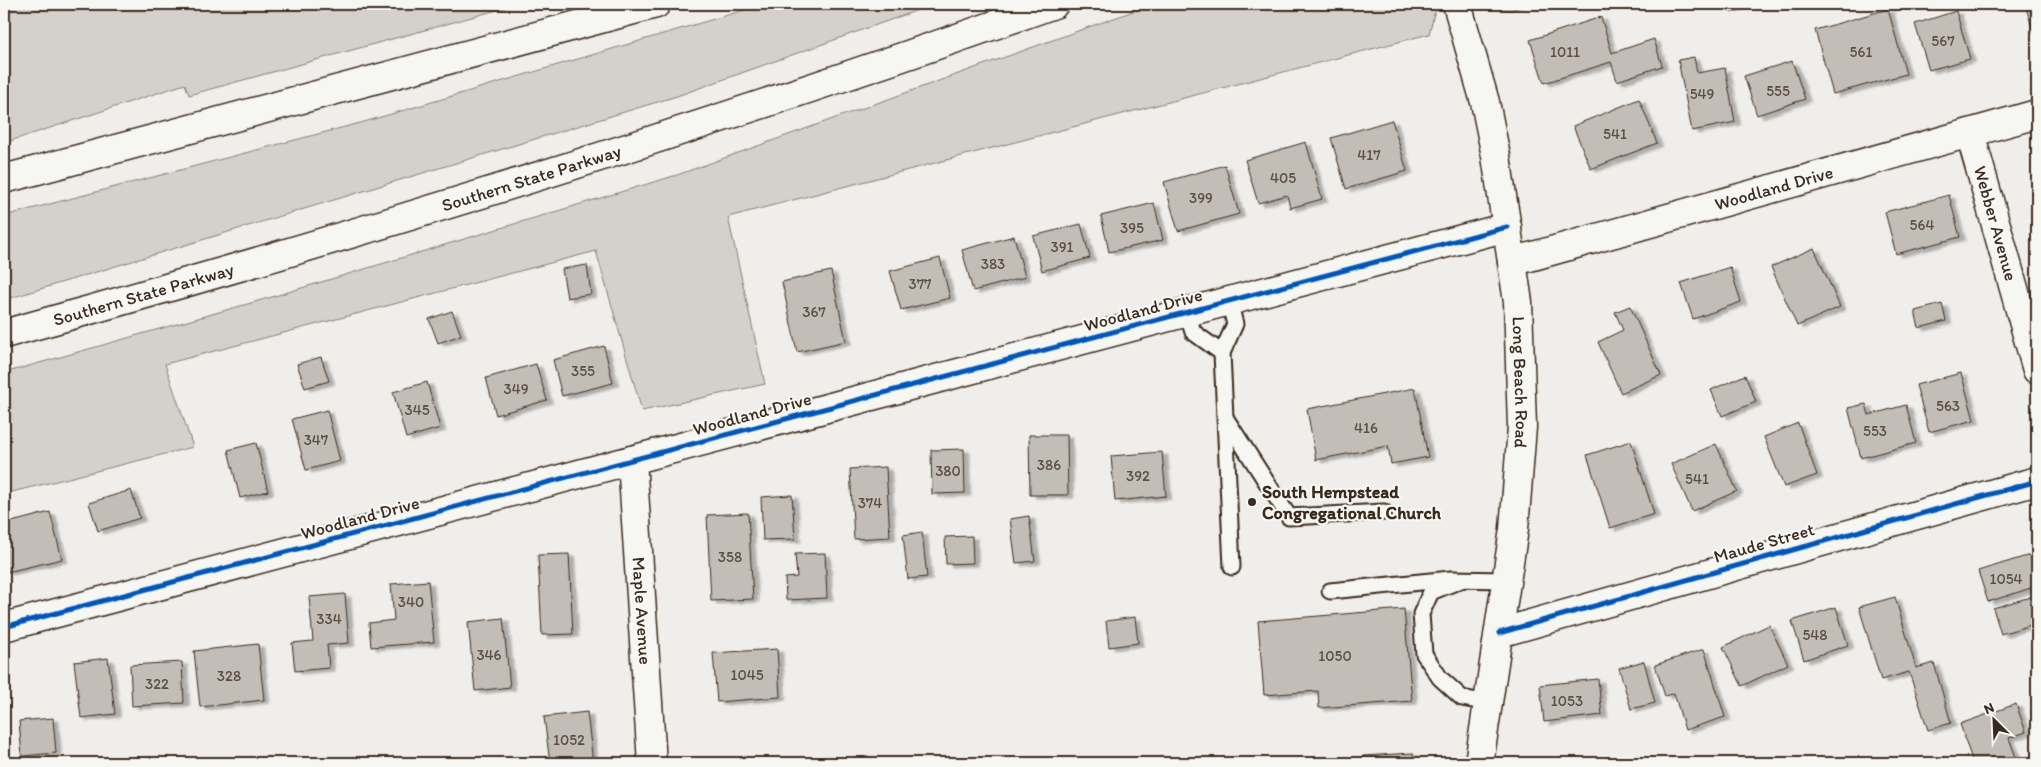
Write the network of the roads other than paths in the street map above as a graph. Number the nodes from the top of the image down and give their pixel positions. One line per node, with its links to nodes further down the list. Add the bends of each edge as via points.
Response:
1 (656, 4): 6 (main road)
2 (1054, 4): 11 (main road, Southern State Parkway, via 613,153)
3 (1457, 4): 7 (main road, Long Beach Road, via 1485,102)
4 (2037, 114): 5 (main road, Woodland Drive)
5 (1970, 133): 8 (main road, Woodland Drive); 13 (main road, Webber Avenue)
6 (4, 179)
7 (1506, 228): 8 (main road, Long Beach Road); 9 (main road, Woodland Drive)
8 (1512, 262): 20 (main road, Long Beach Road, via 1518,302 1522,427 1514,529)
9 (1229, 301): 10 (main road, Woodland Drive); 12 (lane, via 1235,324)
10 (1187, 312): 12 (lane, via 1194,332); 15 (main road, Woodland Drive)
11 (4, 334)
12 (1222, 354): 14 (lane)
13 (2037, 370)
14 (1225, 418): 17 (lane, via 1289,517); 18 (lane)
15 (632, 460): 22 (main road, Woodland Drive); 25 (main road, Maple Avenue)
16 (2037, 481): 23 (main road, Maude Street)
17 (1384, 512)
18 (1232, 567)
19 (1461, 580): 20 (lane); 21 (lane); 24 (lane, via 1431,592 1421,614 1424,654 1440,678 1462,698)
20 (1506, 580): 23 (main road, Long Beach Road)
21 (1330, 591)
22 (4, 627)
23 (1498, 632): 24 (main road, Long Beach Road)
24 (1488, 703): 26 (main road, Long Beach Road)
25 (652, 763)
26 (1479, 763)

